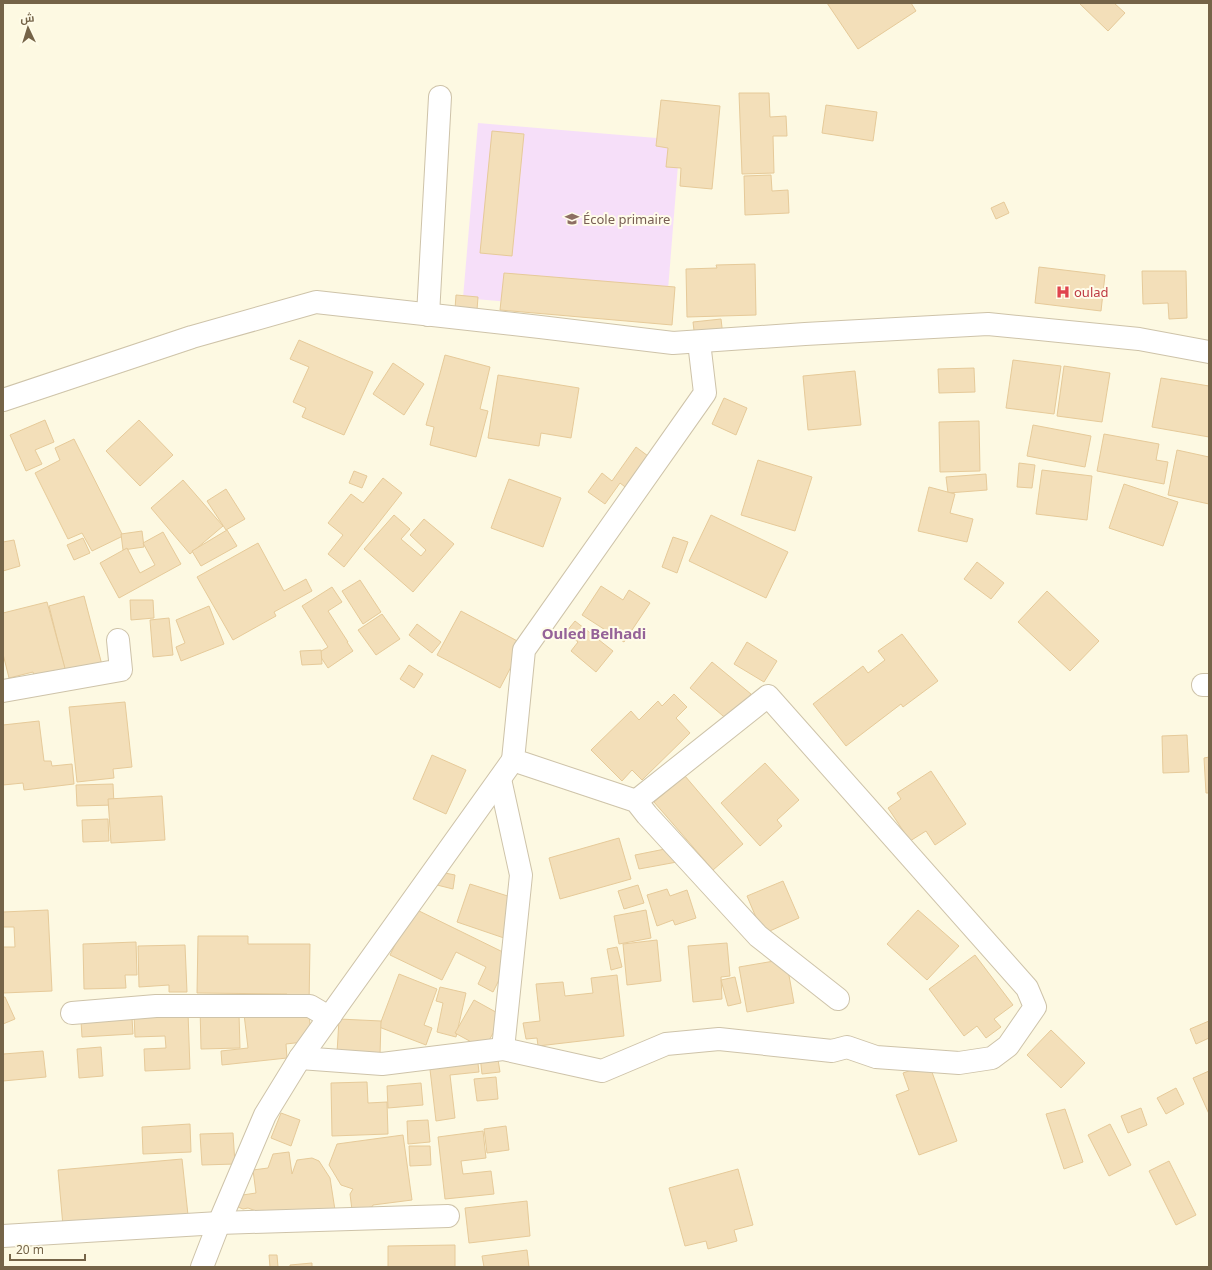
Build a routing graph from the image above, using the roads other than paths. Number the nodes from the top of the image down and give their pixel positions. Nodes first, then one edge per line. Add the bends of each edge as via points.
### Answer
1 (440, 97) dead end
2 (428, 315) junction
3 (699, 342) junction
4 (1209, 352) edge
5 (3, 400) edge
6 (118, 640) dead end
7 (3, 691) edge
8 (513, 760) junction
9 (500, 779) junction
10 (636, 801) junction
11 (838, 999) dead end
12 (72, 1014) dead end
13 (331, 1015) junction
14 (503, 1049) junction
15 (300, 1058) junction
16 (448, 1216) dead end
17 (219, 1223) junction
18 (3, 1236) edge
19 (202, 1267) edge

1 - 2 street
2 - 3 street via 673,343
2 - 5 street via 316,302 192,337
3 - 4 street via 988,324 1139,340
3 - 8 street via 705,393 524,650
6 - 7 street via 121,670
8 - 9 street
8 - 10 street
9 - 13 street
9 - 14 street via 521,875
10 - 11 street via 646,816 758,936
10 - 14 street via 768,696 1027,988 1035,1007 1008,1046 992,1058 959,1063 876,1057 847,1047 832,1051 720,1039 666,1044 602,1071
12 - 13 street via 156,1006 310,1006 328,1016
13 - 15 street
14 - 15 street via 382,1064
15 - 17 street via 265,1115
16 - 17 street
17 - 18 street
17 - 19 street

